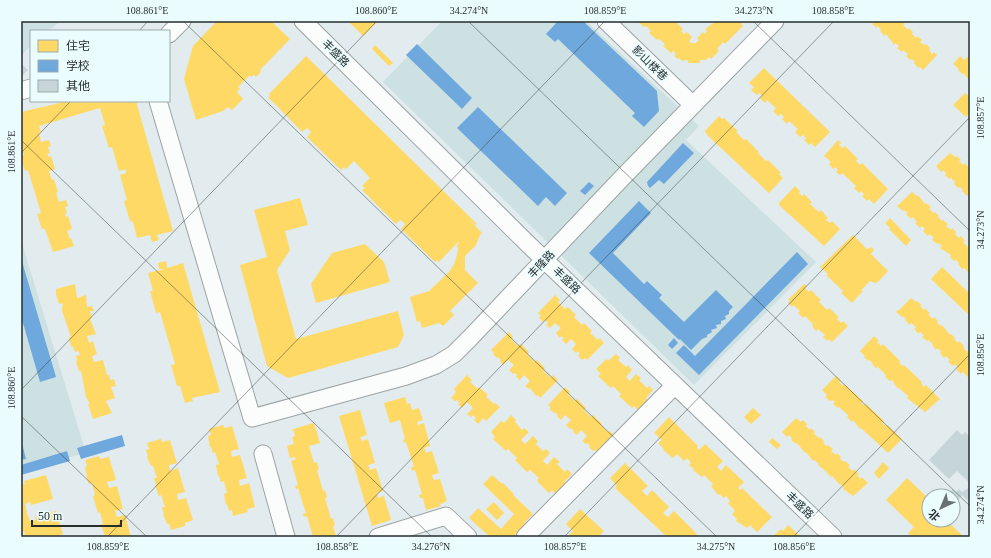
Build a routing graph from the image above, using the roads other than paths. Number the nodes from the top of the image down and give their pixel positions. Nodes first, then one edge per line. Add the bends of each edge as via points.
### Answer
1 (182, 21) edge
2 (303, 21) edge
3 (606, 21) edge
4 (775, 21) edge
5 (170, 33) edge
6 (158, 102) edge
7 (693, 105) junction
8 (545, 259) junction
9 (676, 385) junction
10 (263, 454) dead end
11 (286, 537) edge
12 (378, 537) edge
13 (468, 537) edge
14 (525, 537) edge
15 (833, 537) edge

1 - 5 street
2 - 8 street, 丰盛路
3 - 7 street, 影山楼巷
4 - 7 street, 丰隆路
6 - 8 street, 丰隆路 via 252,418 436,366 472,337
7 - 8 street, 丰隆路
8 - 9 street, 丰盛路
9 - 14 street
9 - 15 street, 丰盛路
10 - 11 street
12 - 13 street via 446,516

